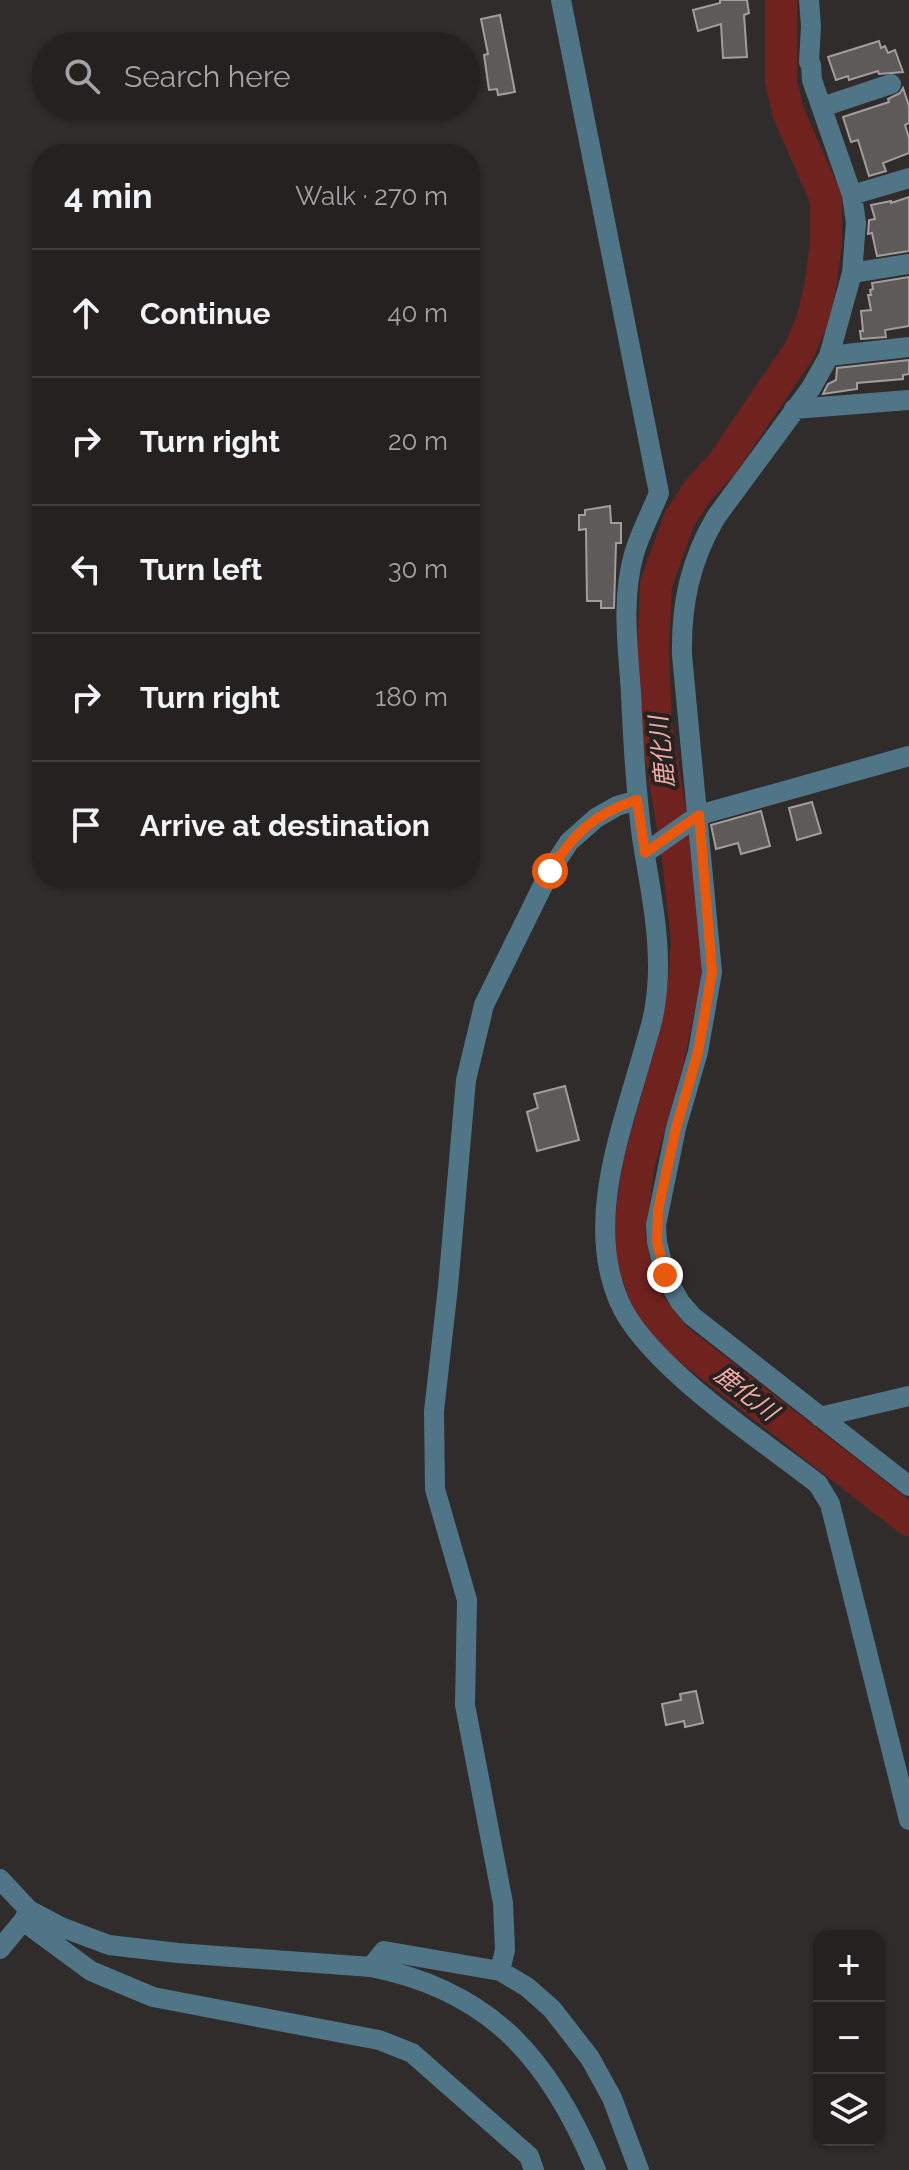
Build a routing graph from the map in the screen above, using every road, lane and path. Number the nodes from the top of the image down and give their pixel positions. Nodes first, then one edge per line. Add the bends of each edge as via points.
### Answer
1 (561, 0) edge
2 (809, 0) edge
3 (891, 84) dead end
4 (822, 107) junction
5 (909, 178) edge
6 (852, 195) junction
7 (909, 264) edge
8 (852, 273) junction
9 (909, 347) edge
10 (829, 356) junction
11 (909, 400) edge
12 (794, 409) junction
13 (909, 756) edge
14 (637, 800) junction
15 (699, 815) junction
16 (648, 850) junction
17 (909, 1396) edge
18 (820, 1417) junction
19 (909, 1486) edge
20 (909, 1820) edge
21 (0, 1879) edge
22 (26, 1915) junction
23 (0, 1949) edge
24 (371, 1967) junction
25 (500, 1971) junction
26 (534, 2170) edge
27 (596, 2170) edge
28 (639, 2170) edge

1 - 14 street via 659,493 634,555 627,590
2 - 4 street via 809,62
3 - 4 street
4 - 6 street
5 - 6 street
6 - 8 street
7 - 8 street
8 - 10 street
9 - 10 street
10 - 12 street
11 - 12 street
12 - 15 street via 703,538 687,583 682,655
13 - 15 street
14 - 16 street
14 - 25 street via 596,818 569,842 550,871 484,1005 466,1080 434,1411 435,1489 467,1600 465,1705 503,1903 505,1950
15 - 16 street
15 - 18 street via 712,972 698,1052 658,1210 659,1251 670,1286 692,1316
16 - 20 street via 658,939 655,1008 618,1141 604,1216 606,1259 619,1302 641,1337 707,1399 825,1493
17 - 18 street
18 - 19 street
21 - 22 street
22 - 23 street
22 - 24 street via 109,1945
22 - 26 street via 91,1971 153,1997 379,2040 412,2053 529,2156
24 - 25 street via 384,1951
24 - 27 street via 439,1989 486,2014 511,2035 532,2055 565,2103
25 - 28 street via 552,2009 590,2058 612,2098

